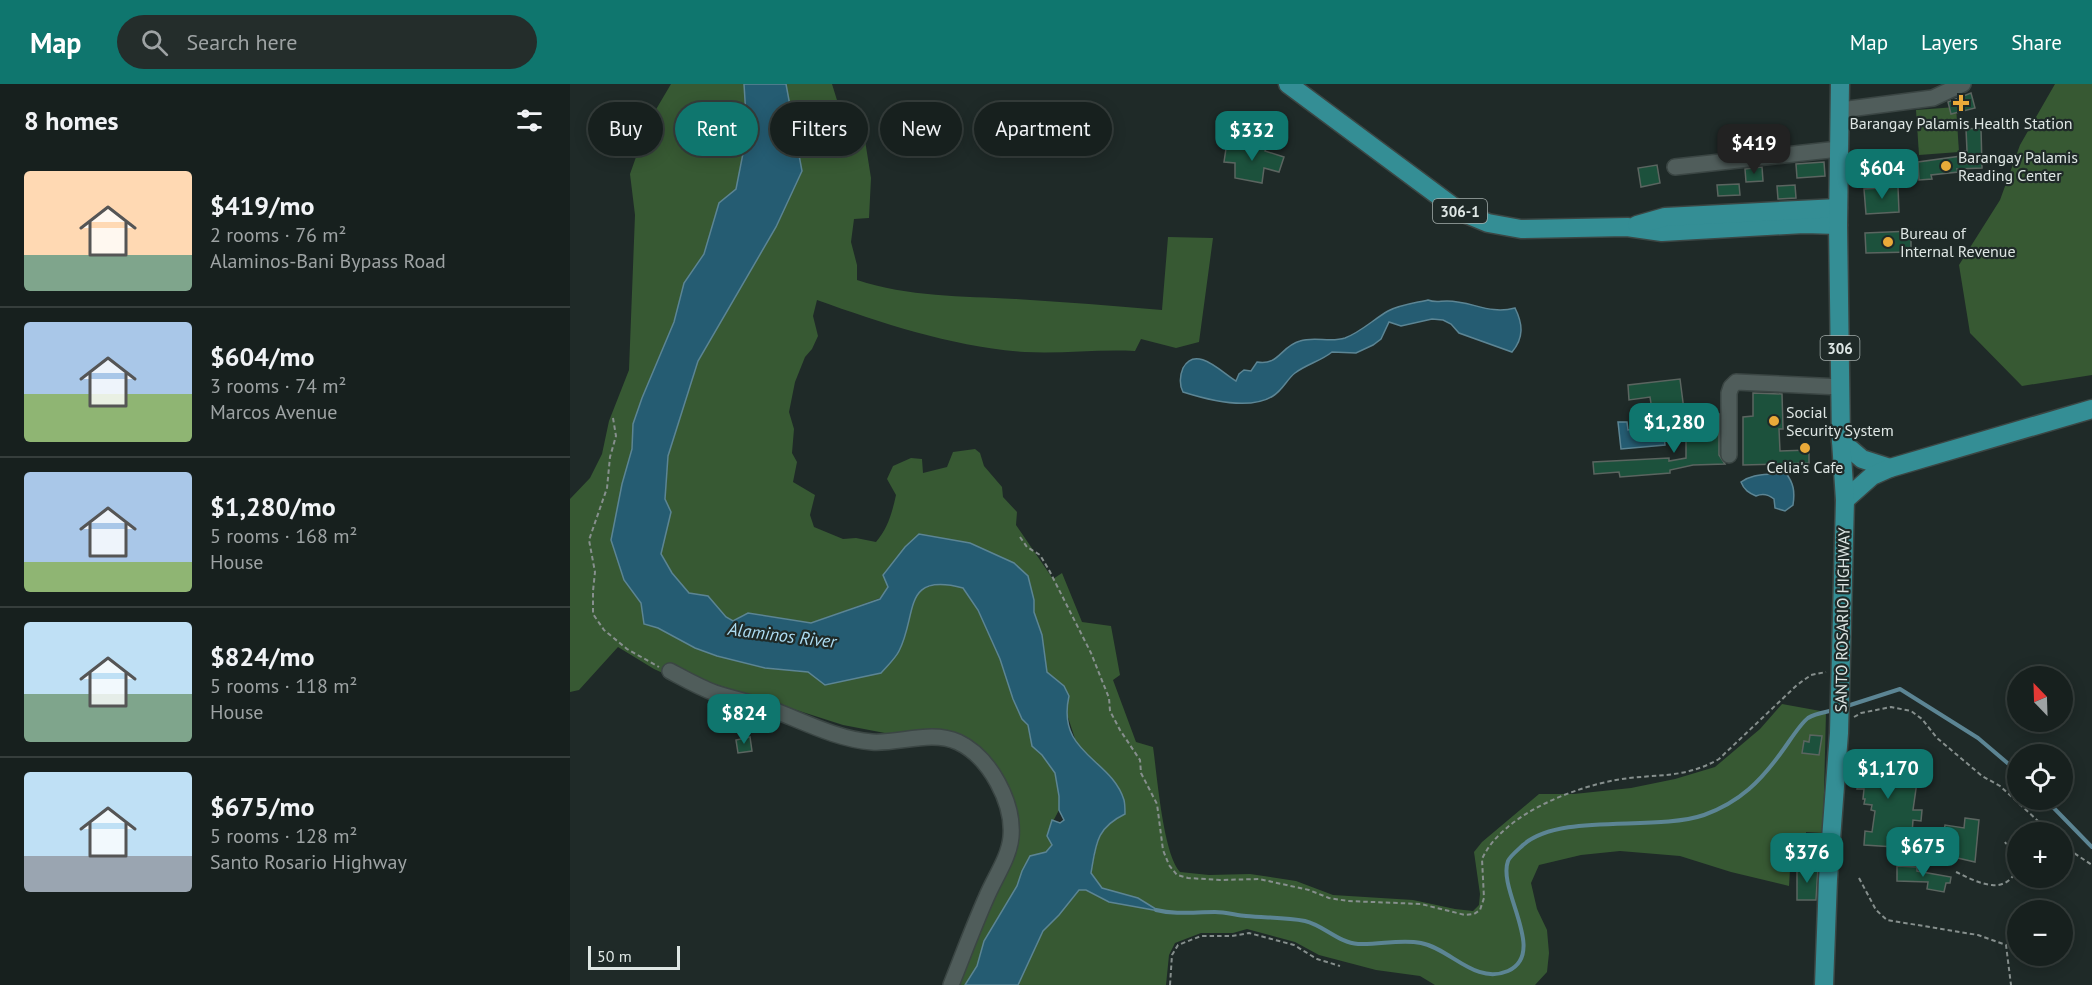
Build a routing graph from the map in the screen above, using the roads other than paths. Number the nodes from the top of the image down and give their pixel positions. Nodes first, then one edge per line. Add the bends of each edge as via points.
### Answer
1 (1288, 84) edge
2 (1840, 84) edge
3 (1963, 84) edge
4 (1841, 110) junction
5 (1839, 149) junction
6 (1675, 167) dead end
7 (1838, 217) junction
8 (1840, 387) junction
9 (2092, 409) edge
10 (1841, 441) junction
11 (1729, 455) dead end
12 (1890, 468) junction
13 (1843, 471) junction
14 (1872, 477) junction
15 (1845, 500) junction
16 (670, 671) road end
17 (951, 985) edge
18 (1824, 985) edge

1 - 7 main road, 306-1 via 1459,211 1488,223 1521,229 1627,227 1665,217
2 - 4 main road, 306
3 - 4 street via 1932,98
4 - 5 main road, 306
5 - 6 street
5 - 7 main road, 306
7 - 8 main road, 306
8 - 10 main road, 306
8 - 11 street via 1736,382 1729,393
9 - 12 main road
10 - 12 main road via 1862,459
10 - 13 main road, 306
12 - 13 main road
12 - 14 main road
13 - 14 main road
13 - 15 main road, SANTO ROSARIO HIGHWAY / 306
14 - 15 main road
15 - 18 main road, SANTO ROSARIO HIGHWAY / 306 via 1841,677 1844,727 1828,879
16 - 17 street via 716,693 835,734 872,742 935,738 957,742 988,769 1000,784 1011,837

